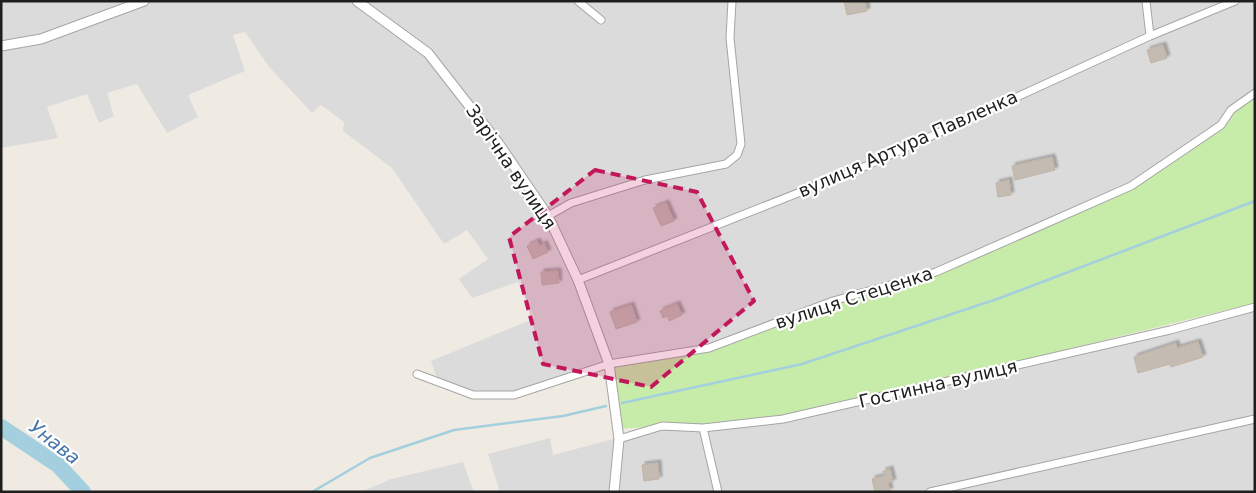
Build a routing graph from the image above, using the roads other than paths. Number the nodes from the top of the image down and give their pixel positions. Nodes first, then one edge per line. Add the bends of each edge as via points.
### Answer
1 (144, 1) edge
2 (357, 1) edge
3 (578, 1) edge
4 (732, 1) edge
5 (1146, 1) edge
6 (1235, 1) edge
7 (601, 20) dead end
8 (1150, 36) junction
9 (1, 46) edge
10 (1255, 93) edge
11 (548, 216) junction
12 (578, 280) junction
13 (1255, 307) edge
14 (609, 364) junction
15 (417, 374) dead end
16 (1255, 419) edge
17 (702, 428) junction
18 (619, 439) junction
19 (614, 492) edge
20 (718, 492) edge
21 (930, 492) edge

1 - 9 street via 41,39
2 - 11 street, Зарічна вулиця via 428,53 499,144
3 - 7 street
4 - 11 street via 730,38 741,144 737,155 726,164 645,180 571,203
5 - 8 street
6 - 8 street, вулиця Артура Павленка
8 - 12 street, вулиця Артура Павленка via 866,166
10 - 14 street, вулиця Стеценка via 1232,110 1221,125 1131,186 936,272 833,301 708,348
11 - 12 street, Зарічна вулиця
12 - 14 street, Зарічна вулиця
13 - 17 street, Гостинна вулиця via 1170,330 783,419
14 - 15 street, вулиця Стеценка via 514,395 473,396
14 - 18 street, Зарічна вулиця
16 - 21 street
17 - 18 street, Гостинна вулиця via 662,426
17 - 20 street
18 - 19 street, Зарічна вулиця

